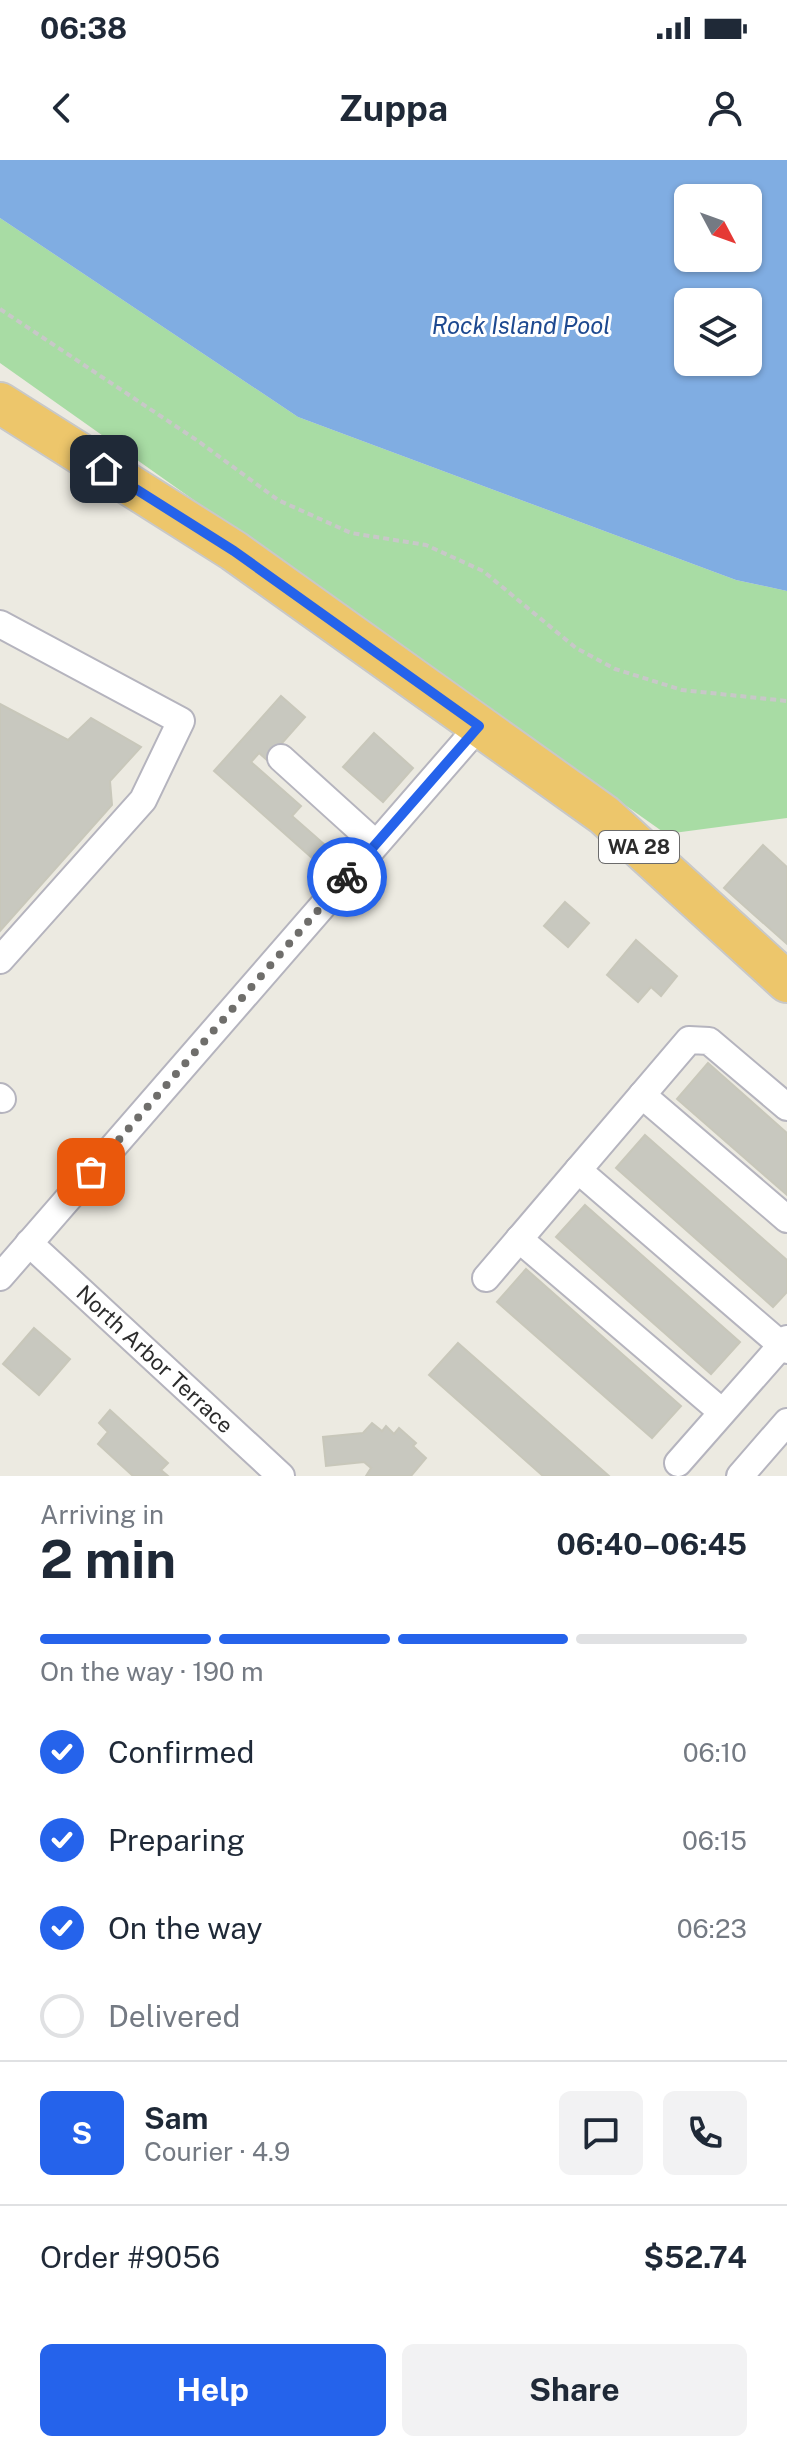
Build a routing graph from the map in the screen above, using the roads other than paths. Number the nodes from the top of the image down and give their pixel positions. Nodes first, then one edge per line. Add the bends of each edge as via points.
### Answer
1 (0, 403) edge
2 (0, 624) edge
3 (479, 726) junction
4 (281, 758) dead end
5 (376, 844) junction
6 (0, 960) edge
7 (787, 982) edge
8 (642, 1095) junction
9 (787, 1107) edge
10 (578, 1170) junction
11 (787, 1219) edge
12 (519, 1239) junction
13 (29, 1243) junction
14 (0, 1277) edge
15 (486, 1278) dead end
16 (785, 1345) edge
17 (722, 1412) junction
18 (787, 1422) edge
19 (678, 1463) dead end
20 (281, 1476) edge
21 (740, 1476) edge

1 - 3 highway, WA 28 via 234,551
2 - 6 street via 181,721 143,800
3 - 5 street
3 - 7 highway, WA 28 via 604,815
4 - 5 street
5 - 13 street
8 - 9 street via 689,1040 709,1041
8 - 10 street
8 - 11 street
10 - 12 street
10 - 16 street
12 - 15 street
12 - 17 street
13 - 14 street
13 - 20 street, North Arbor Terrace
16 - 17 street
17 - 19 street
18 - 21 street

